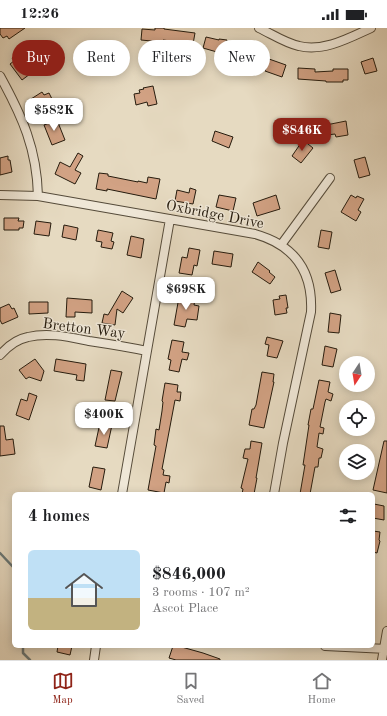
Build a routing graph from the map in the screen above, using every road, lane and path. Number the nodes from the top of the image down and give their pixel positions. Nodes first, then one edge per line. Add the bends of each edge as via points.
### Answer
1 (259, 28) edge
2 (371, 28) edge
3 (0, 76) edge
4 (330, 178) dead end
5 (0, 195) edge
6 (38, 196) junction
7 (170, 219) junction
8 (282, 245) junction
9 (147, 350) junction
10 (0, 355) edge
11 (122, 492) edge
12 (274, 492) edge
13 (387, 631) edge
14 (96, 648) edge
15 (366, 648) edge
16 (386, 649) edge
17 (94, 660) edge
18 (382, 660) edge

1 - 2 street via 290,43 308,48 337,43
3 - 6 street via 28,135 35,164
4 - 8 street
5 - 6 street, Oxbridge Drive
6 - 7 street, Oxbridge Drive
7 - 8 street, Oxbridge Drive via 255,234
7 - 9 street
8 - 12 street, Oxbridge Drive via 296,258 305,273 310,288 311,305
9 - 10 street, Bretton Way via 42,335 19,340
9 - 11 street
13 - 16 street
14 - 17 street
15 - 16 street
16 - 18 street

